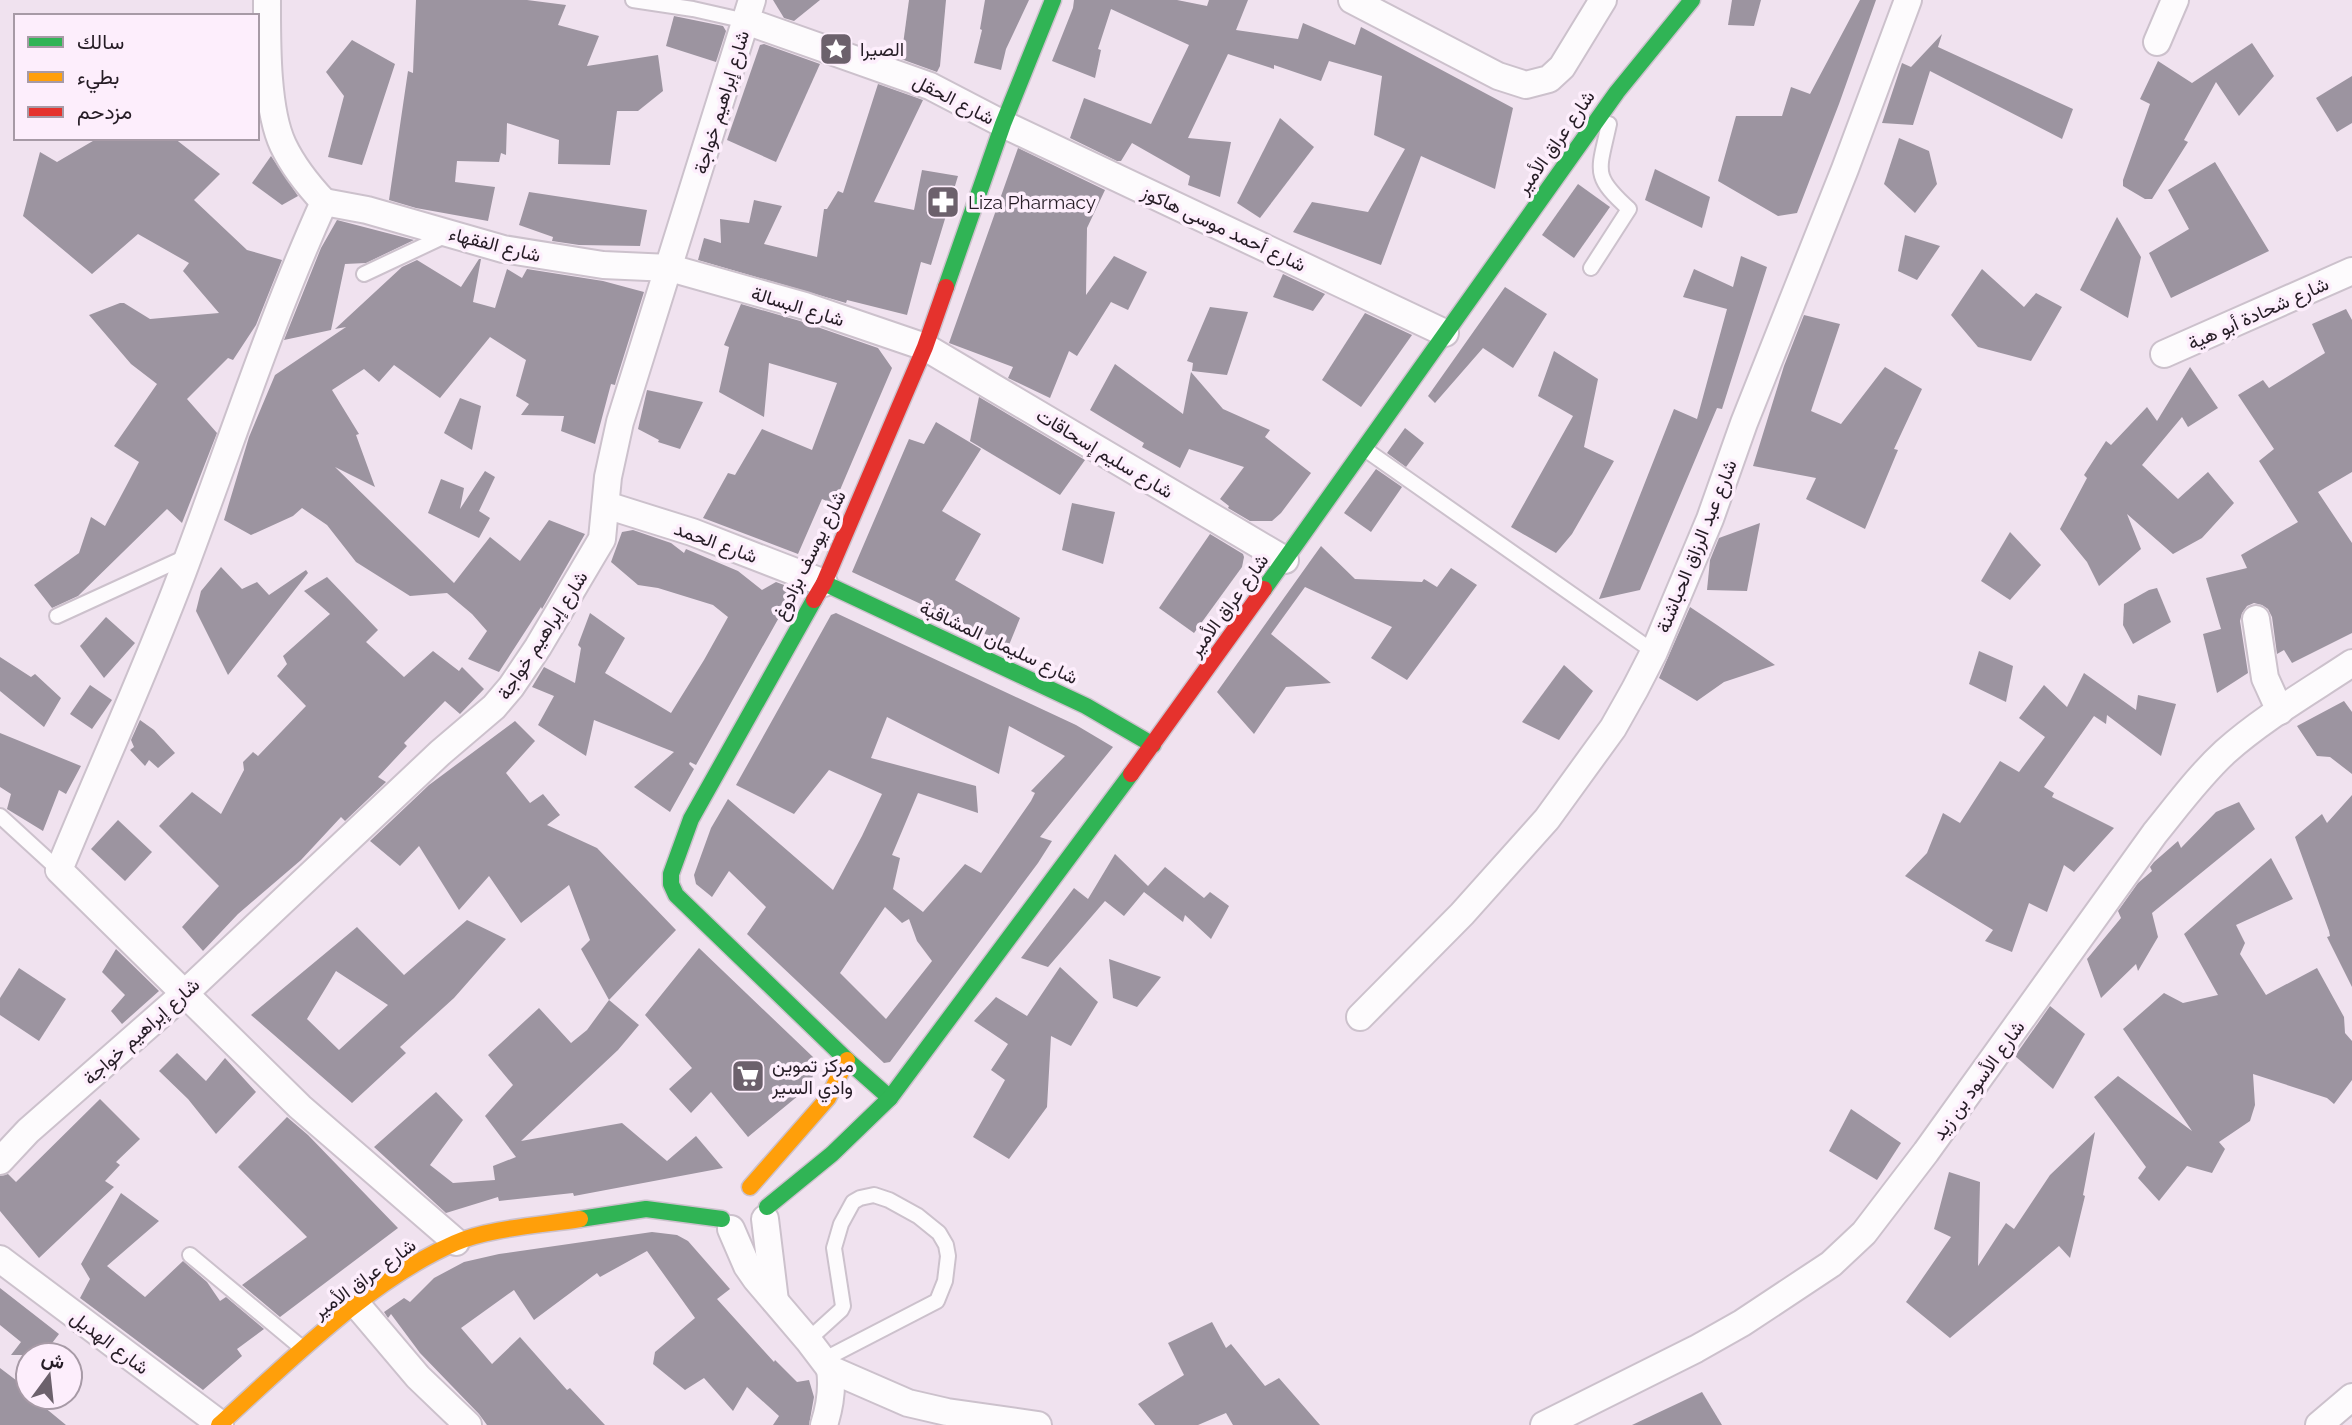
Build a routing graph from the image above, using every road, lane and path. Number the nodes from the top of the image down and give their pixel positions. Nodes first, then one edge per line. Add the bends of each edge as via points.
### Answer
1 (267, 0) edge
2 (633, 0) edge
3 (1053, 0) edge
4 (1353, 0) edge
5 (1603, 0) edge
6 (1692, 0) edge
7 (1909, 0) edge
8 (2175, 0) edge
9 (749, 10) edge
10 (262, 35) edge
11 (2157, 42) dead end
12 (1616, 92) junction
13 (1003, 124) junction
14 (324, 202) junction
15 (450, 234) junction
16 (670, 268) junction
17 (1591, 268) dead end
18 (2352, 271) edge
19 (364, 274) dead end
20 (1445, 333) junction
21 (925, 347) junction
22 (2164, 354) dead end
23 (1365, 449) junction
24 (606, 505) junction
25 (189, 556) junction
26 (1285, 560) junction
27 (824, 583) junction
28 (57, 616) dead end
29 (2256, 619) dead end
30 (1654, 652) junction
31 (2352, 663) edge
32 (2280, 711) junction
33 (1153, 745) junction
34 (0, 816) edge
35 (59, 870) junction
36 (184, 994) junction
37 (1360, 1017) dead end
38 (847, 1060) junction
39 (890, 1098) junction
40 (0, 1161) edge
41 (689, 1199) dead end
42 (646, 1209) junction
43 (766, 1213) junction
44 (724, 1217) junction
45 (456, 1242) junction
46 (190, 1255) dead end
47 (0, 1259) edge
48 (775, 1301) junction
49 (357, 1305) junction
50 (303, 1349) junction
51 (820, 1356) junction
52 (2352, 1398) edge
53 (219, 1425) edge
54 (468, 1425) edge
55 (824, 1425) edge
56 (1038, 1425) edge
57 (1544, 1425) edge
58 (2319, 1425) edge

1 - 10 street
2 - 9 lane via 693,9
3 - 13 main road, شارع يوسف بزادوغ
4 - 5 street via 1487,70 1526,85 1549,79 1562,66
6 - 12 main road, شارع عراق الأمير
7 - 30 street, شارع عبد الرزاق الحباشنة via 1710,519
8 - 11 street
9 - 13 street, شارع الحقل via 904,75
9 - 16 street, شارع إبراهيم خواجة
10 - 14 street via 282,144
12 - 17 lane via 1600,165 1602,183 1629,209
12 - 20 main road, شارع عراق الأمير
13 - 20 street, شارع أحمد موسى هاكوز
13 - 21 main road, شارع يوسف بزادوغ
14 - 15 street, شارع الفقهاء
14 - 25 street via 244,401
15 - 16 street, شارع الفقهاء via 552,258
15 - 19 lane
16 - 21 street, شارع البسالة via 805,306
16 - 24 street, شارع إبراهيم خواجة via 620,422
18 - 22 street, شارع شحادة أبو هية
20 - 23 main road, شارع عراق الأمير
21 - 26 street, شارع سليم إسحاقات
21 - 27 main road, شارع يوسف بزادوغ
23 - 26 main road, شارع عراق الأمير
23 - 30 lane
24 - 27 street, شارع الحمد via 692,532
24 - 36 street, شارع إبراهيم خواجة via 602,539 593,557 526,667 494,707
25 - 28 lane
25 - 35 street
26 - 33 main road, شارع عراق الأمير
27 - 33 main road, شارع سليمان المشاقبة via 1086,706
27 - 38 main road, شارع يوسف بزادوغ via 691,819 671,884 676,895
29 - 32 street via 2265,678
30 - 37 street, شارع عبد الرزاق الحباشنة via 1613,728 1547,819
31 - 32 street, شارع الأسود بن زيد
32 - 57 street, شارع الأسود بن زيد via 2225,752 2155,834 1864,1233 1831,1264 1742,1323
33 - 39 main road, شارع عراق الأمير
34 - 35 lane
35 - 36 street
36 - 40 street, شارع إبراهيم خواجة
36 - 45 street via 300,1107
38 - 39 main road
38 - 43 main road via 828,1098 743,1187 762,1194
39 - 43 main road, شارع عراق الأمير
41 - 42 main road, شارع عراق الأمير via 653,1202
42 - 44 main road, شارع عراق الأمير
42 - 45 main road, شارع عراق الأمير
43 - 44 main road, شارع عراق الأمير via 759,1227 740,1232
43 - 48 street
44 - 48 street via 747,1266
45 - 49 main road, شارع عراق الأمير via 406,1269
46 - 50 lane
47 - 53 street, شارع الهديل
48 - 51 street
49 - 50 main road, شارع عراق الأمير
49 - 54 street via 418,1377
50 - 53 main road, شارع عراق الأمير
51 - 51 lane via 937,1301 946,1281 948,1256 939,1233 889,1200 874,1195 853,1202 834,1248 843,1306
51 - 55 street via 831,1403
51 - 56 street via 908,1403
52 - 58 street

